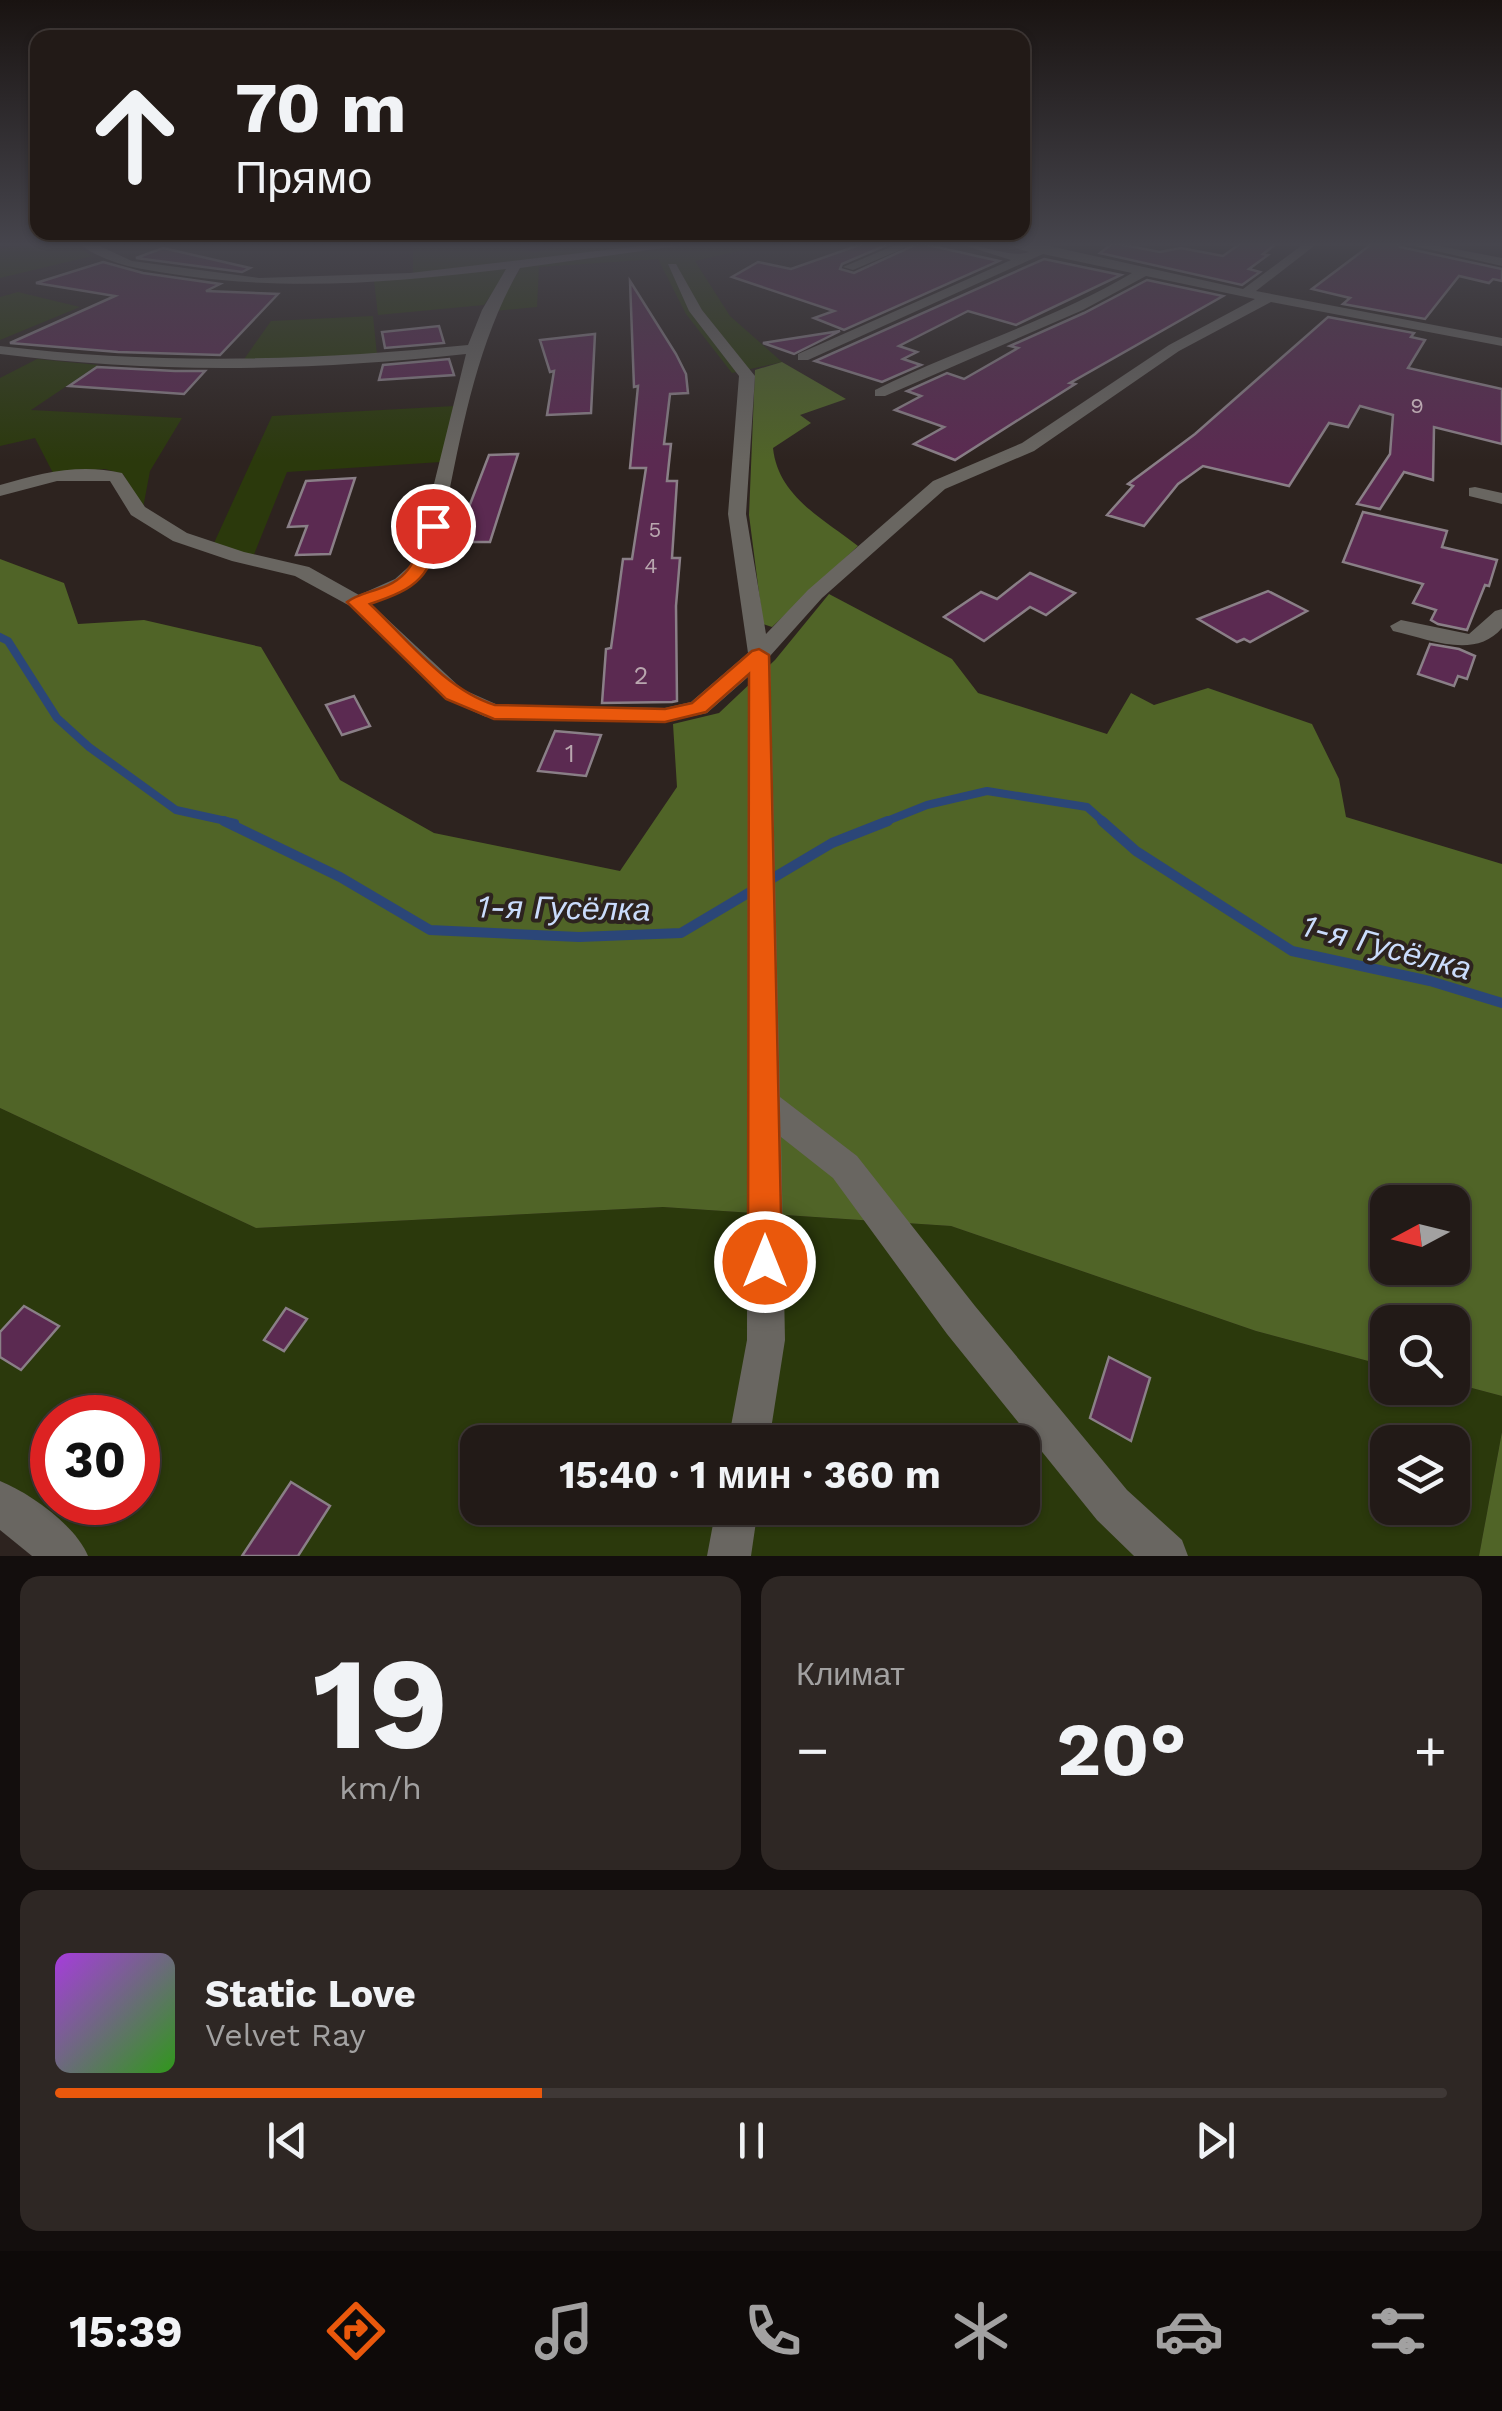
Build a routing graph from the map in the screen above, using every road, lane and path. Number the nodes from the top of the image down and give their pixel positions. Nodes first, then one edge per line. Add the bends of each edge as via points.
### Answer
1 (487, 316) edge
2 (700, 316) edge
3 (898, 316) edge
4 (1061, 316) edge
5 (1231, 316) edge
6 (1363, 316) edge
7 (1502, 342) edge
8 (474, 349) junction
9 (0, 350) edge
10 (803, 356) dead end
11 (880, 393) dead end
12 (0, 491) edge
13 (1475, 492) dead end
14 (1502, 499) edge
15 (356, 602) junction
16 (1502, 615) edge
17 (1400, 626) dead end
18 (759, 655) junction
19 (764, 1104) junction
20 (751, 1425) edge
21 (0, 1502) edge
22 (734, 1525) edge
23 (66, 1556) edge
24 (729, 1556) edge
25 (1166, 1556) edge

1 - 8 street
2 - 18 street via 747,376 738,514
3 - 10 street
4 - 11 street via 928,367
5 - 18 street via 1028,447 940,486 815,594
6 - 7 street
8 - 9 street via 243,365 61,360
8 - 15 street via 425,562 394,590
12 - 15 street via 62,473 98,472 116,478 138,511 180,537 302,571
13 - 14 street
15 - 18 street via 454,694 494,712 665,715 699,708
16 - 17 street via 1470,642
18 - 19 street
19 - 20 street via 766,1340
19 - 25 street via 846,1166 1112,1505
21 - 23 street
22 - 24 street

